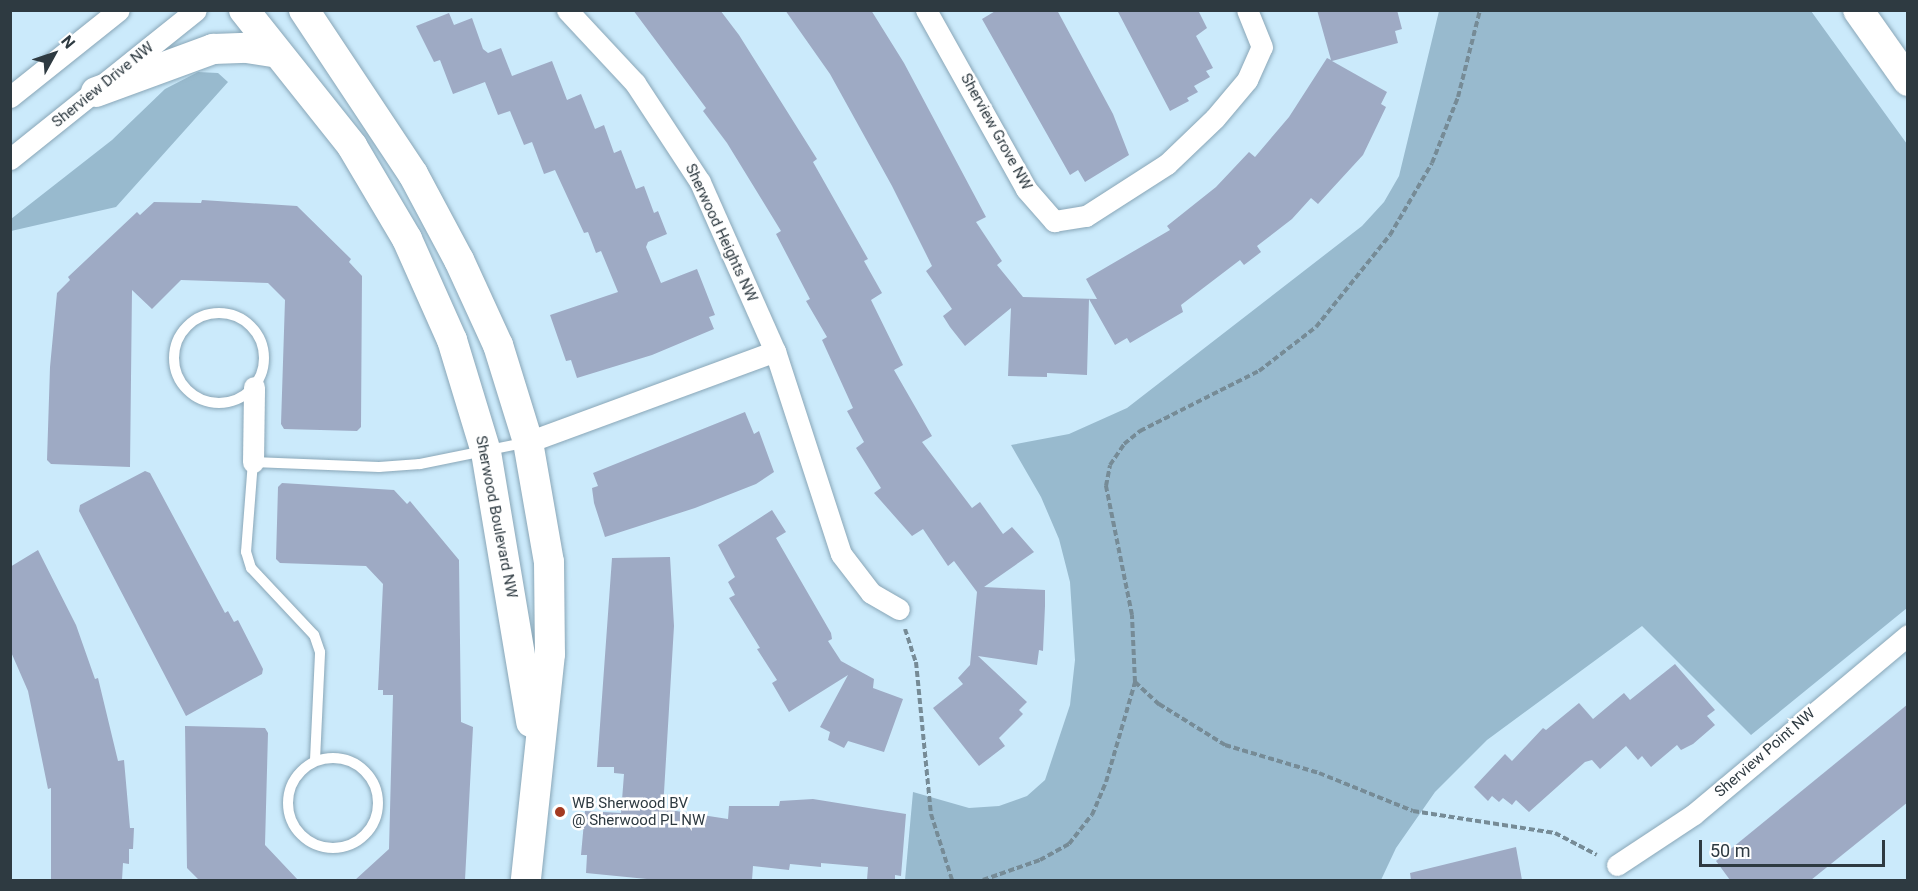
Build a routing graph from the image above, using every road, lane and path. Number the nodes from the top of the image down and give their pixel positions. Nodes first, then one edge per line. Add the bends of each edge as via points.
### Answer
1 (119, 10) edge
2 (196, 10) edge
3 (244, 10) edge
4 (304, 10) edge
5 (327, 10) edge
6 (567, 10) edge
7 (926, 10) edge
8 (1247, 10) edge
9 (1480, 10) edge
10 (1858, 10) edge
11 (277, 53) junction
12 (338, 57) junction
13 (1908, 81) edge
14 (96, 92) junction
15 (10, 97) edge
16 (10, 159) edge
17 (776, 351) junction
18 (254, 387) junction
19 (528, 442) junction
20 (486, 452) junction
21 (253, 462) junction
22 (899, 609) joint
23 (1908, 635) edge
24 (1135, 682) junction
25 (315, 760) junction
26 (537, 764) junction
27 (1617, 865) joint
28 (526, 880) edge
29 (952, 880) edge
30 (983, 880) edge

1 - 15 street
2 - 14 street, Sherview Drive NW
3 - 11 street, Sherwood Boulevard NW
4 - 12 street, Sherwood Boulevard NW
5 - 12 street
6 - 17 street, Sherwood Heights NW via 636,83 681,148 717,217
7 - 8 street, Sherview Grove NW via 1026,189 1054,222 1086,216 1167,164 1215,118 1247,80 1262,47
9 - 24 path via 1458,97 1432,163 1390,235 1316,327 1285,355 1259,371 1140,431 1124,444 1110,465 1106,486 1132,615
10 - 13 street
11 - 14 street via 247,48 213,50
11 - 20 street, Sherwood Boulevard NW via 352,146 407,239 452,340
12 - 19 street, Sherwood Boulevard NW via 413,174 459,260 498,345
14 - 16 street, Sherview Drive NW
17 - 19 street
17 - 22 street, Sherwood Heights NW via 841,554 871,593
18 - 18 lane via 262,372 264,354 259,337 248,323 233,315 215,313 198,318 184,329 176,345 174,362 179,379 190,393 206,401 223,403 240,398
18 - 21 street
19 - 20 lane
19 - 26 street, Sherwood Boulevard NW via 549,562 550,654
20 - 21 lane via 379,467
20 - 26 street, Sherwood Boulevard NW via 510,579
21 - 25 lane via 246,552 251,568 314,635 320,652
22 - 29 path via 916,662 931,814
23 - 27 street, Sherview Point NW via 1694,814
24 - 27 path via 1159,704 1225,745 1319,773 1413,811 1555,832
24 - 30 path via 1092,815 1069,844 1040,860
25 - 25 lane via 298,772 294,781 288,811 296,830 311,843 331,849 351,845 372,824 379,795 370,776 355,762 335,757
26 - 28 street, Sherwood Boulevard NW

